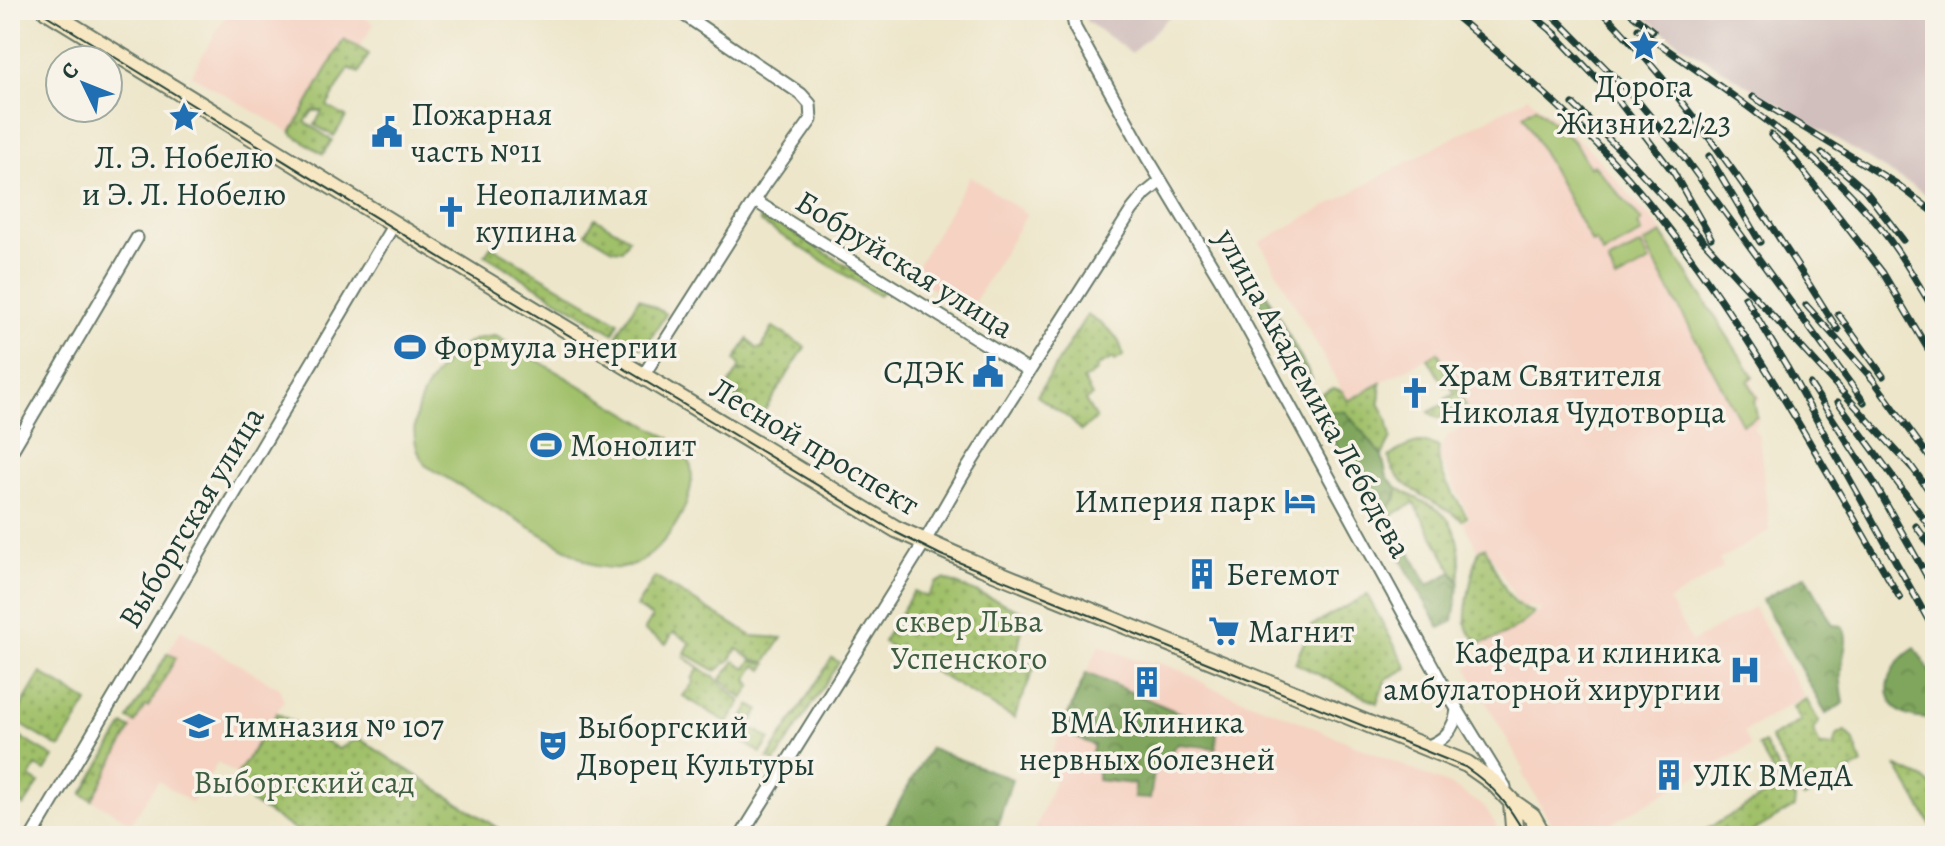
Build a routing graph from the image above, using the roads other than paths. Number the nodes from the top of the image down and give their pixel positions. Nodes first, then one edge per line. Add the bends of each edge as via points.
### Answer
1 (46, 10) edge
2 (677, 10) edge
3 (1075, 10) edge
4 (1161, 181) junction
5 (755, 201) junction
6 (394, 224) junction
7 (137, 238) dead end
8 (1029, 371) junction
9 (643, 376) junction
10 (10, 454) edge
11 (924, 543) junction
12 (1457, 710) junction
13 (1425, 747) junction
14 (1512, 802) junction
15 (32, 836) edge
16 (741, 836) edge
17 (1519, 836) edge
18 (1543, 836) edge

1 - 6 main road, Лесной проспект
2 - 5 street, Бобруйская улица via 769,70 810,104 811,120
3 - 4 street, улица Академика Лебедева via 1075,28
4 - 8 street via 1132,210
4 - 12 street, улица Академика Лебедева
5 - 8 street, Бобруйская улица
5 - 9 street, Бобруйская улица
6 - 9 main road, Лесной проспект
6 - 15 street, Выборгская улица
7 - 10 street
8 - 11 street
9 - 11 main road, Лесной проспект
11 - 13 main road, Лесной проспект
11 - 16 street
12 - 13 street via 1448,734
12 - 14 street, улица Академика Лебедева
13 - 14 main road, Лесной проспект via 1467,764
14 - 17 main road, улица Академика Лебедева
14 - 18 main road, улица Академика Лебедева via 1532,816

